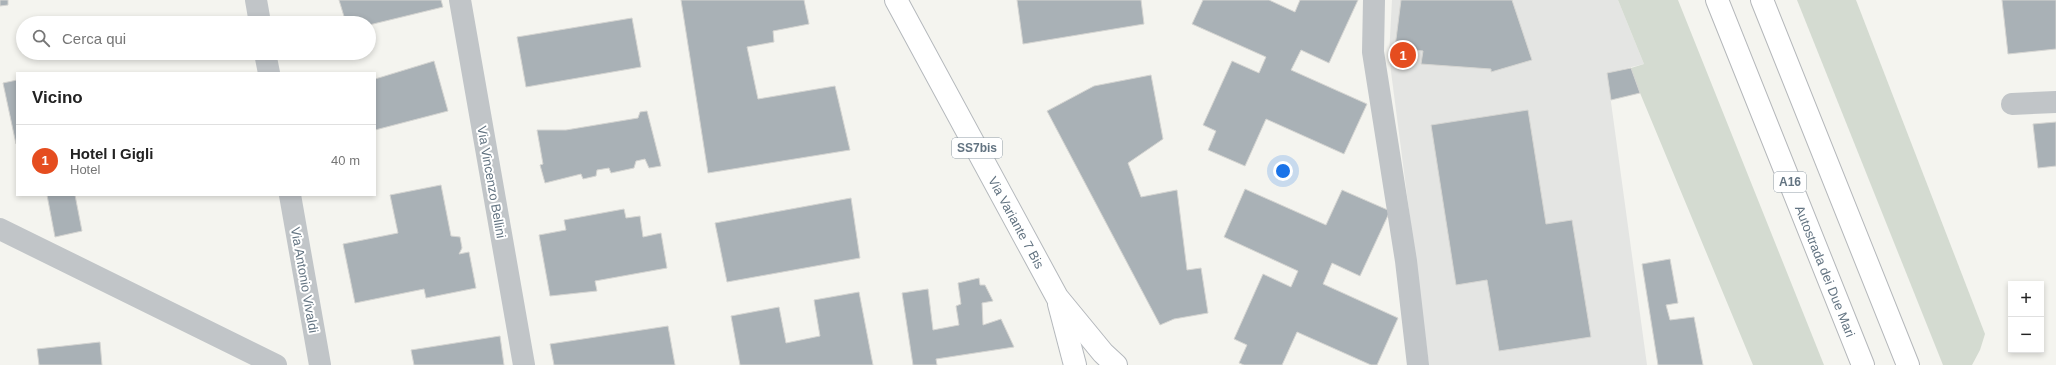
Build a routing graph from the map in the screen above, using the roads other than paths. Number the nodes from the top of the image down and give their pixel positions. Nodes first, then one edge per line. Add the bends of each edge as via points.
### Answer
1 (256, 0) edge
2 (460, 0) edge
3 (896, 0) edge
4 (1374, 0) edge
5 (1717, 0) edge
6 (1762, 0) edge
7 (259, 16) edge
8 (267, 60) edge
9 (269, 72) edge
10 (2056, 102) edge
11 (2012, 104) dead end
12 (290, 196) edge
13 (0, 230) edge
14 (1057, 297) junction
15 (276, 365) edge
16 (320, 365) edge
17 (524, 365) edge
18 (1075, 365) edge
19 (1116, 365) edge
20 (1418, 365) edge
21 (1863, 365) edge
22 (1908, 365) edge

1 - 7 street
2 - 17 street, Via Vincenzo Bellini
3 - 14 main road, Via Variante 7 Bis / SS7bis
4 - 20 street via 1374,52 1406,261
5 - 21 main road, Autostrada dei Due Mari / A16
6 - 22 main road
8 - 9 street
10 - 11 street
12 - 16 street, Via Antonio Vivaldi
13 - 15 street
14 - 18 main road, Via Variante 7 Bis / SS7bis
14 - 19 main road, Via Variante 7 Bis / SS7bis

